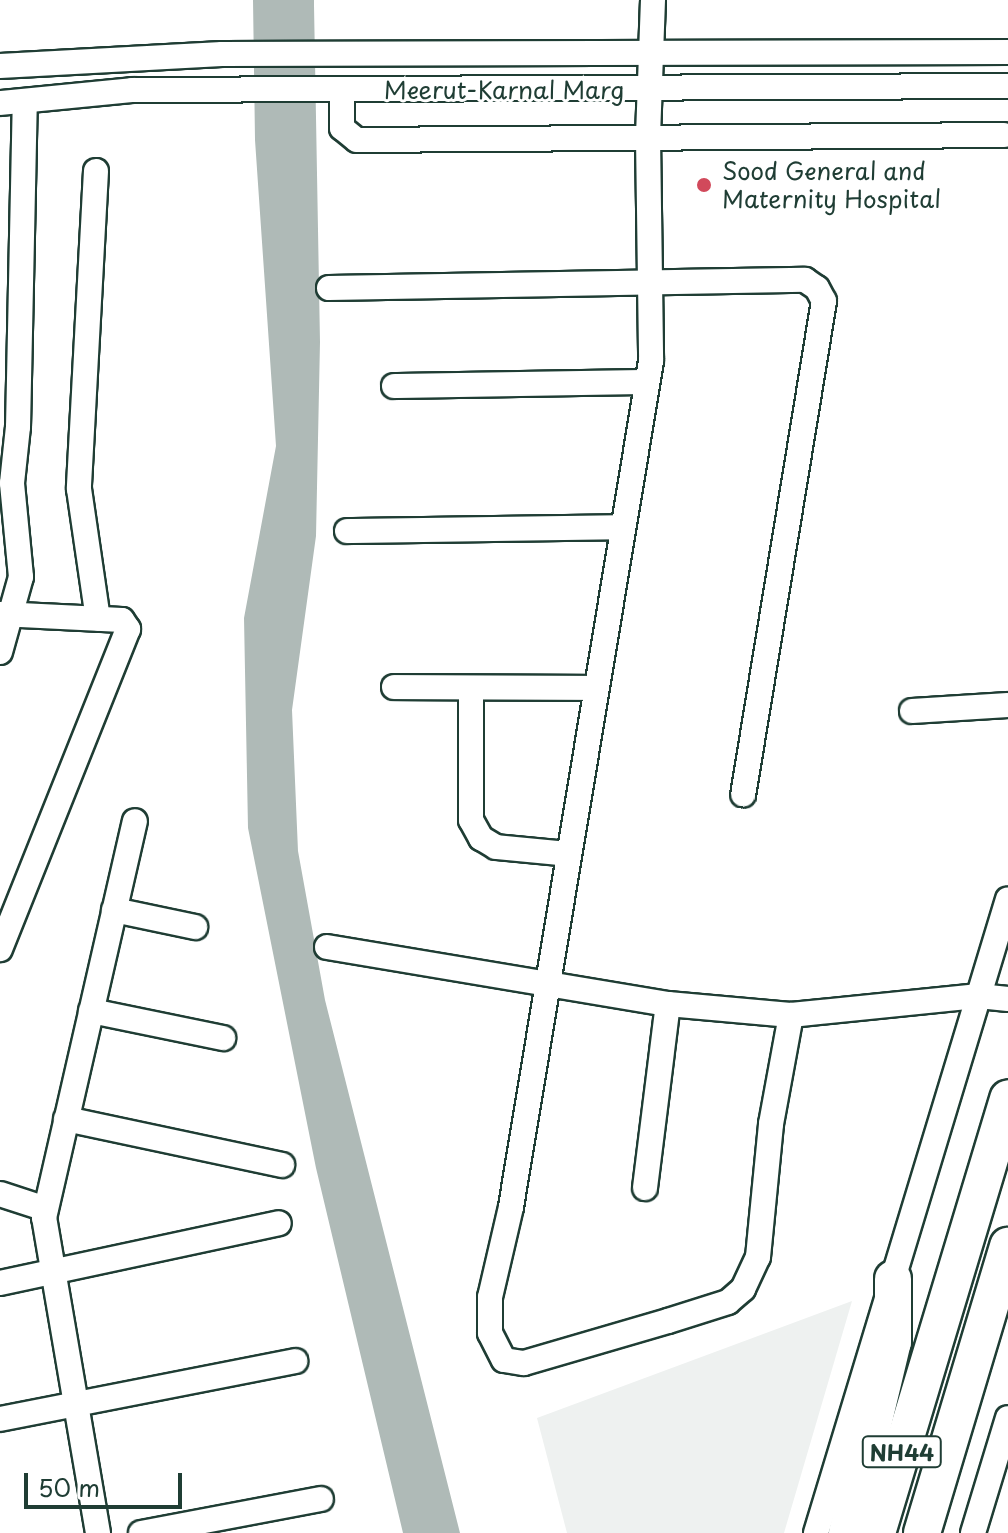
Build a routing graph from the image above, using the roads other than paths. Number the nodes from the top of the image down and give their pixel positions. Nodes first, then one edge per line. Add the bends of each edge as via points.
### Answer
1 (653, 0) edge
2 (1003, 52) edge
3 (652, 54) junction
4 (0, 66) edge
5 (1003, 86) edge
6 (652, 89) junction
7 (337, 90) junction
8 (25, 101) junction
9 (0, 103) edge
10 (1004, 135) dead end
11 (648, 137) junction
12 (96, 171) dead end
13 (653, 283) junction
14 (329, 288) dead end
15 (646, 382) junction
16 (394, 386) dead end
17 (9, 427) edge
18 (6, 505) edge
19 (623, 527) junction
20 (347, 531) dead end
21 (7, 614) edge
22 (98, 619) junction
23 (0, 652) edge
24 (394, 687) dead end
25 (596, 688) junction
26 (471, 691) junction
27 (1008, 705) edge
28 (912, 711) dead end
29 (743, 794) dead end
30 (135, 821) dead end
31 (569, 854) junction
32 (1008, 899) edge
33 (114, 910) junction
34 (195, 927) dead end
35 (327, 947) dead end
36 (0, 949) edge
37 (547, 985) junction
38 (979, 996) junction
39 (1008, 999) edge
40 (668, 1004) junction
41 (91, 1011) junction
42 (791, 1015) junction
43 (223, 1038) dead end
44 (1008, 1098) edge
45 (66, 1119) junction
46 (282, 1165) dead end
47 (645, 1188) dead end
48 (0, 1194) edge
49 (46, 1209) junction
50 (279, 1223) dead end
51 (1008, 1246) edge
52 (53, 1271) junction
53 (893, 1279) junction
54 (0, 1283) edge
55 (295, 1361) dead end
56 (76, 1404) junction
57 (1008, 1418) edge
58 (0, 1419) edge
59 (321, 1499) dead end
60 (98, 1533) edge
61 (141, 1533) edge
62 (816, 1533) edge
63 (847, 1533) edge
64 (877, 1533) edge
65 (922, 1533) edge
66 (973, 1533) edge

1 - 3 street
2 - 3 street, Meerut-Karnal Marg
2 - 5 street
3 - 4 street, Meerut-Karnal Marg via 222,54
3 - 6 street
5 - 6 street, Meerut-Karnal Marg
6 - 7 street, Meerut-Karnal Marg
6 - 11 street
7 - 8 street, Meerut-Karnal Marg via 132,90
7 - 11 street via 342,128 357,140
8 - 9 street, Meerut-Karnal Marg
8 - 17 street
10 - 11 street
11 - 13 street
12 - 22 street via 79,489
13 - 14 street
13 - 15 street
13 - 29 street via 805,280 824,301
15 - 16 street
15 - 19 street
17 - 18 street
18 - 21 street via 22,550
19 - 20 street
19 - 25 street
21 - 22 street
21 - 23 street
22 - 36 street via 122,620 128,629
24 - 26 street
25 - 26 street
25 - 31 street
26 - 31 street via 471,820 481,838 496,847
27 - 28 street
30 - 33 street
31 - 37 street
32 - 38 street
33 - 34 street
33 - 41 street
35 - 37 street
37 - 40 street
37 - 42 street via 490,1297 493,1343 513,1364 728,1302 743,1289 758,1257 771,1124
38 - 39 street
38 - 42 street
38 - 53 street
40 - 42 street
40 - 47 street
41 - 43 street
41 - 45 street
44 - 64 highway, NH44
45 - 46 street
45 - 49 street
48 - 49 street
49 - 52 street
50 - 52 street
51 - 65 highway, NH44
52 - 54 street
52 - 56 street
53 - 62 street
53 - 63 highway via 893,1342
55 - 56 street
56 - 58 street
56 - 60 street
57 - 66 street
59 - 61 street

